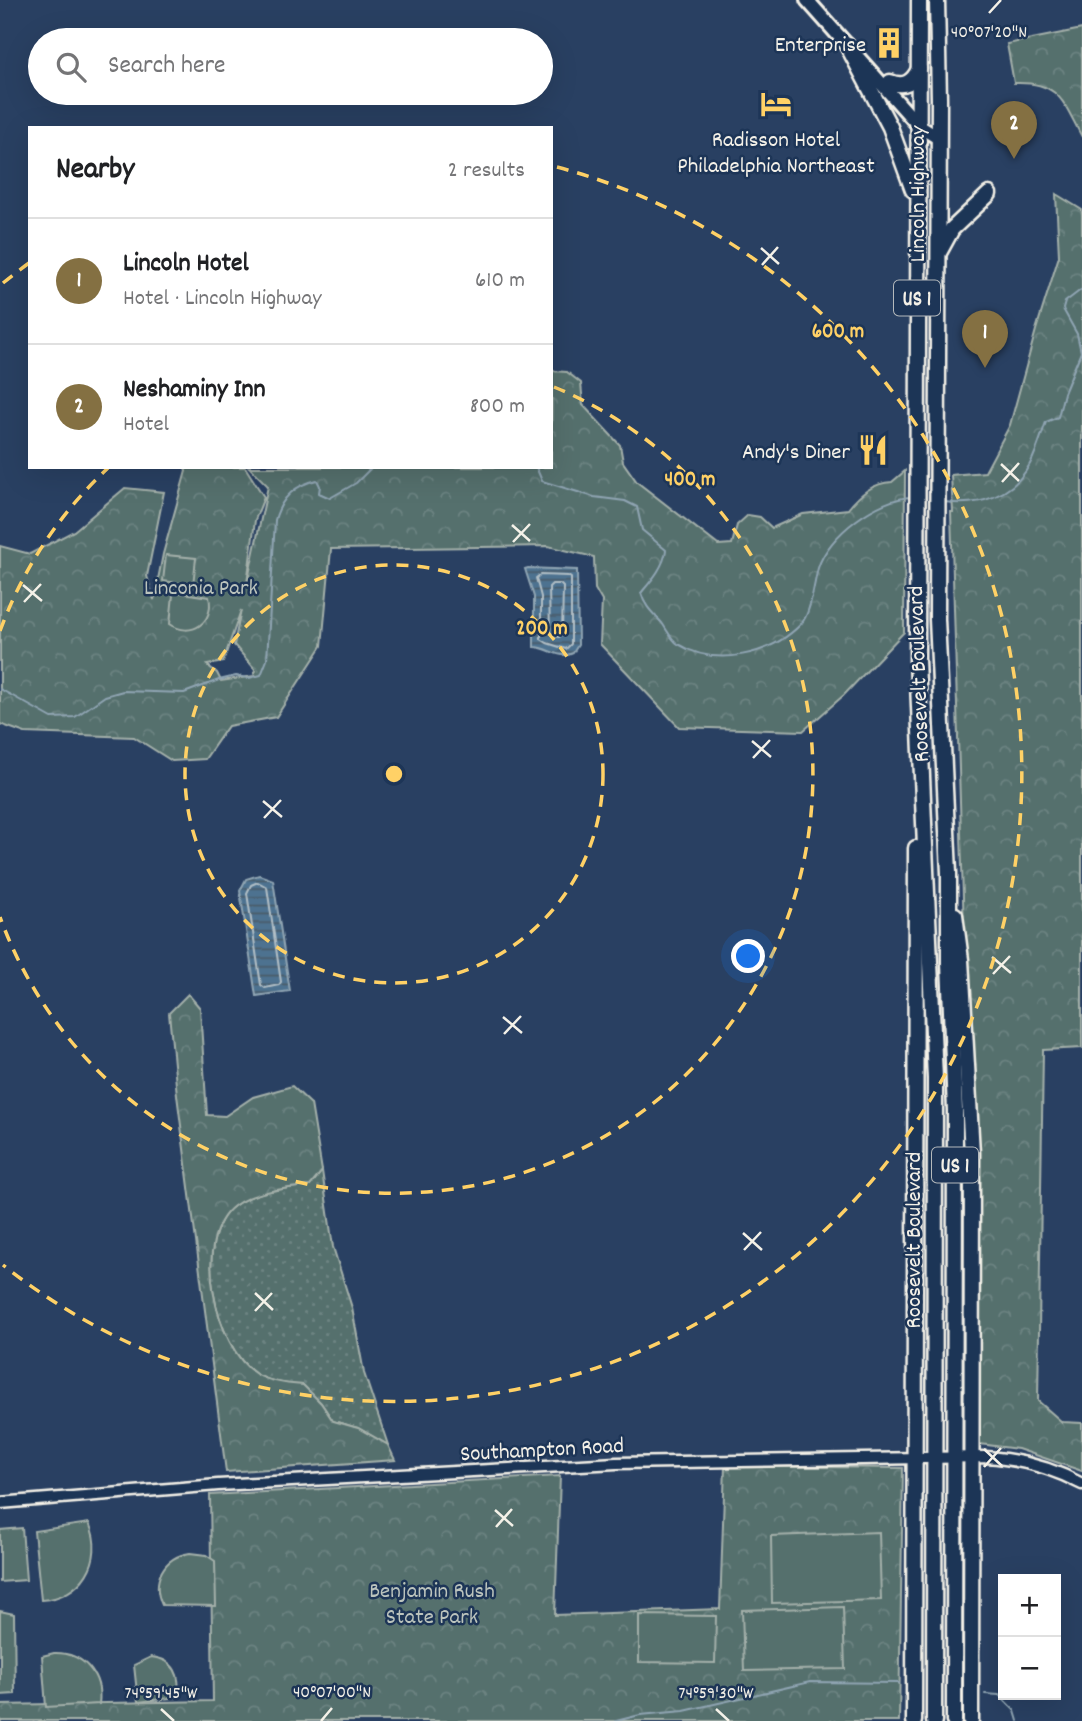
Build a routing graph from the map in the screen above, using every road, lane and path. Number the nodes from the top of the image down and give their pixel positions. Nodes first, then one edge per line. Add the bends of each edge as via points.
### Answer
1 (807, 0) edge
2 (817, 0) edge
3 (919, 0) edge
4 (937, 0) edge
5 (847, 45) junction
6 (919, 69) junction
7 (890, 82) junction
8 (919, 120) junction
9 (938, 138) junction
10 (989, 194) dead end
11 (917, 206) junction
12 (938, 259) junction
13 (917, 514) joint
14 (936, 515) joint
15 (920, 759) junction
16 (948, 873) junction
17 (972, 1457) junction
18 (915, 1458) junction
19 (935, 1458) junction
20 (955, 1458) junction
21 (1082, 1484) edge
22 (0, 1503) edge
23 (954, 1657) junction
24 (934, 1658) junction
25 (914, 1721) edge
26 (920, 1721) edge
27 (934, 1721) edge
28 (954, 1721) edge
29 (970, 1721) edge

1 - 5 main road
2 - 7 main road
3 - 6 highway, Lincoln Highway / US 1
4 - 9 highway, Lincoln Highway / US 1
5 - 8 main road
5 - 11 highway via 898,145
6 - 7 highway via 906,84
6 - 8 highway, Lincoln Highway / US 1
7 - 8 main road
8 - 9 main road
8 - 11 highway, Lincoln Highway / US 1
9 - 12 highway, Lincoln Highway / US 1
10 - 12 highway via 951,229
11 - 13 highway, Lincoln Highway / US 1
12 - 14 highway, Lincoln Highway / US 1
13 - 15 highway, Roosevelt Boulevard / US 1
14 - 16 highway, Roosevelt Boulevard / US 1
15 - 18 highway, Roosevelt Boulevard / US 1
15 - 19 highway, Roosevelt Boulevard / US 1 via 934,1079
16 - 17 highway, Roosevelt Boulevard / US 1 via 961,960 971,1127
16 - 20 highway, Roosevelt Boulevard / US 1 via 955,1088
17 - 20 street, Southampton Road
17 - 21 street, Southampton Road via 1030,1464
17 - 29 highway, Roosevelt Boulevard / US 1
18 - 19 street, Southampton Road
18 - 22 street, Southampton Road via 617,1463 218,1485
18 - 25 highway, Roosevelt Boulevard / US 1
19 - 20 street, Southampton Road
19 - 24 highway, Roosevelt Boulevard / US 1
20 - 23 highway, Roosevelt Boulevard / US 1
23 - 28 highway, Roosevelt Boulevard / US 1
23 - 29 highway
24 - 26 highway
24 - 27 highway, Roosevelt Boulevard / US 1

